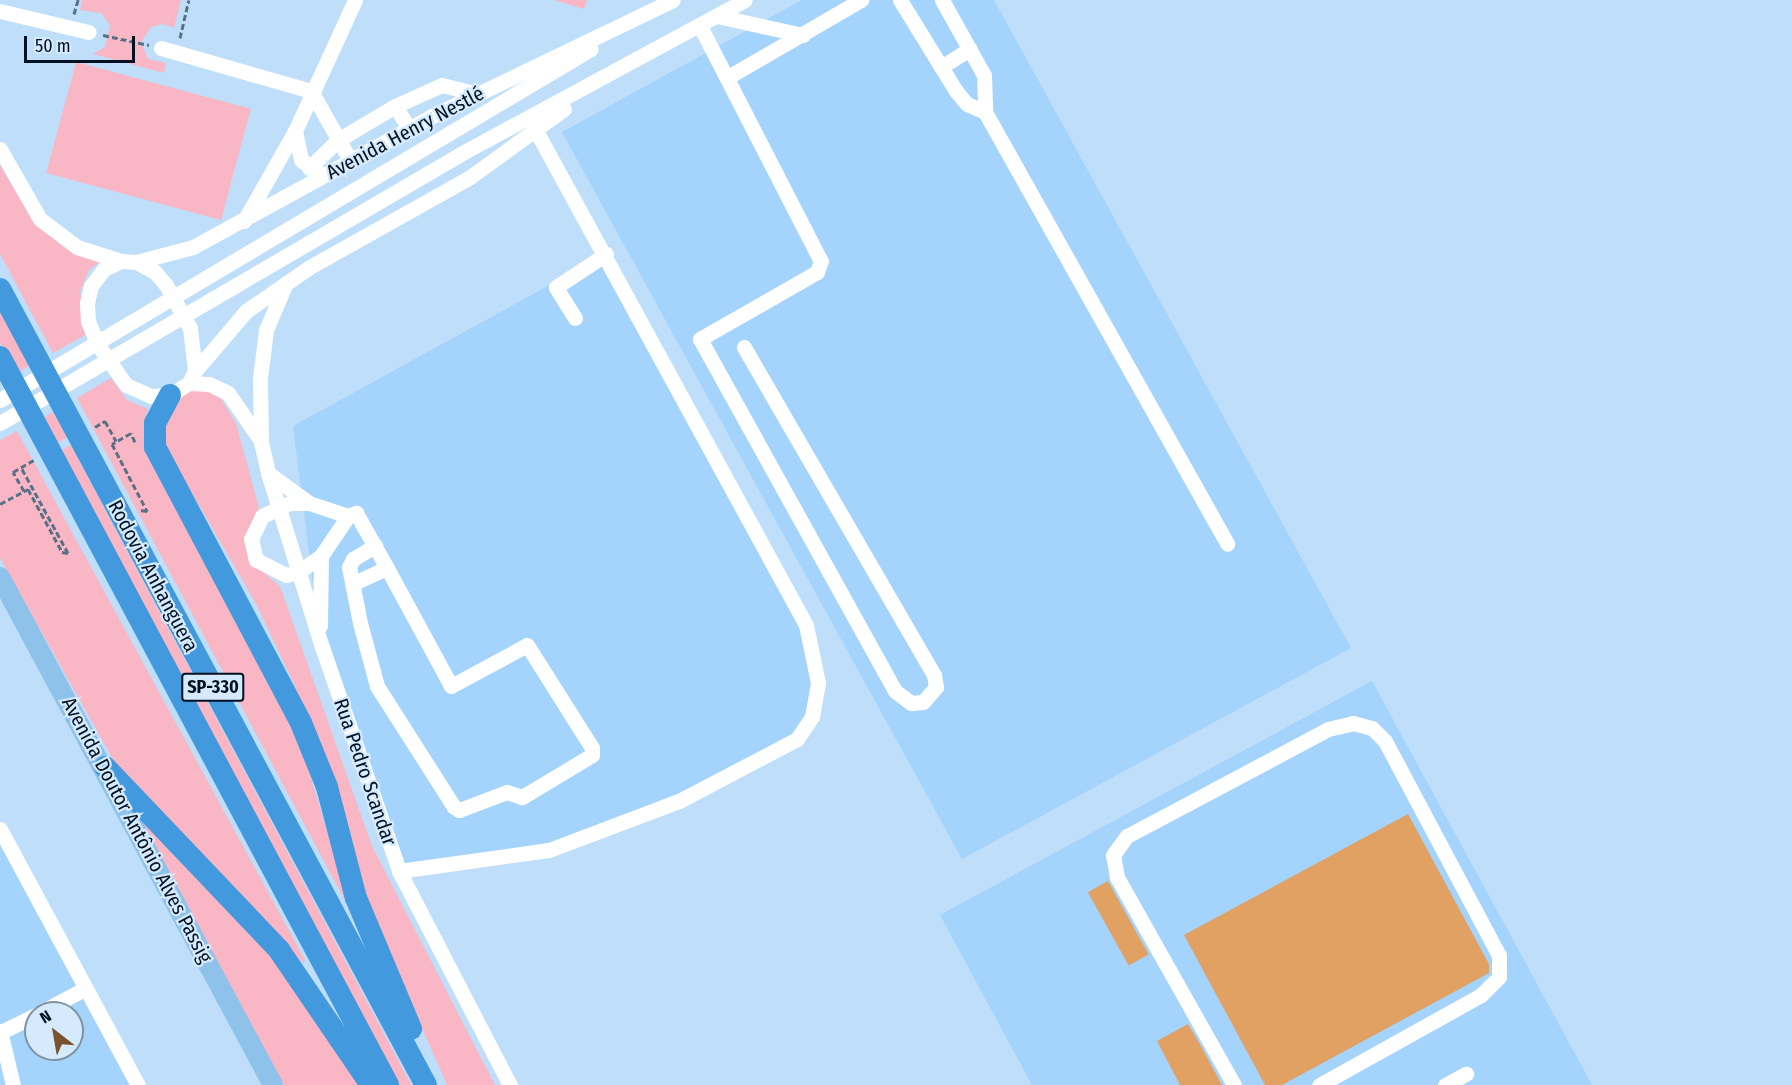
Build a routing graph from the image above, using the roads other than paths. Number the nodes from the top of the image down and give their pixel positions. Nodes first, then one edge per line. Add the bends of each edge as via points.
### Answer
1 (355, 0) edge
2 (674, 0) edge
3 (745, 0) edge
4 (861, 0) edge
5 (900, 0) edge
6 (942, 0) edge
7 (0, 11) edge
8 (717, 16) junction
9 (700, 26) junction
10 (89, 32) road end
11 (803, 35) junction
12 (161, 48) road end
13 (970, 49) junction
14 (941, 67) junction
15 (611, 75) junction
16 (728, 77) junction
17 (311, 91) junction
18 (477, 94) junction
19 (395, 106) junction
20 (985, 112) junction
21 (409, 128) junction
22 (535, 129) junction
23 (295, 131) junction
24 (338, 140) junction
25 (0, 149) edge
26 (350, 160) junction
27 (309, 168) junction
28 (323, 174) junction
29 (244, 221) junction
30 (606, 254) junction
31 (128, 262) junction
32 (286, 283) junction
33 (0, 289) edge
34 (575, 318) dead end
35 (744, 346) dead end
36 (0, 357) edge
37 (192, 377) junction
38 (170, 395) junction
39 (0, 400) edge
40 (0, 423) edge
41 (261, 442) junction
42 (268, 473) junction
43 (309, 503) junction
44 (278, 505) junction
45 (348, 516) junction
46 (1227, 544) dead end
47 (375, 546) junction
48 (321, 556) junction
49 (387, 568) junction
50 (298, 572) junction
51 (0, 577) edge
52 (352, 584) junction
53 (320, 641) junction
54 (105, 767) junction
55 (0, 829) edge
56 (399, 871) junction
57 (86, 988) junction
58 (62, 1001) edge
59 (24, 1020) edge
60 (1, 1031) edge
61 (1466, 1074) dead end
62 (1342, 1079) edge
63 (13, 1085) edge
64 (138, 1085) edge
65 (273, 1085) edge
66 (370, 1085) edge
67 (388, 1085) edge
68 (426, 1085) edge
69 (435, 1085) edge
70 (510, 1085) edge
71 (1234, 1085) edge
72 (1319, 1085) edge
73 (1445, 1085) edge

1 - 17 street
2 - 18 street, Avenida Henry Nestlé
2 - 39 street, Avenida Henry Nestlé
3 - 8 street
4 - 11 street
5 - 14 street
6 - 13 street
7 - 10 street
8 - 9 street
8 - 11 street
9 - 15 street
9 - 16 street
11 - 16 street
12 - 17 street
13 - 14 street
13 - 20 street via 984,75
14 - 20 street via 967,104
15 - 22 street
15 - 40 street via 464,152
16 - 35 street via 818,254 821,267 700,339 895,691 911,704 923,702 936,687 934,675
17 - 23 street
17 - 24 street
18 - 19 street via 442,85
18 - 21 street, Avenida Henry Nestlé
19 - 21 street
19 - 24 street
20 - 46 street
21 - 26 street, Avenida Henry Nestlé
22 - 30 street
22 - 32 street via 470,177
23 - 27 street via 301,160
23 - 29 street
24 - 26 street
24 - 27 street
25 - 31 street via 40,219 76,247
26 - 28 street, Avenida Henry Nestlé
27 - 28 street
28 - 29 street, Avenida Henry Nestlé
29 - 31 street, Avenida Henry Nestlé via 193,248
30 - 34 street via 556,287
30 - 56 street via 806,625 818,683 812,717 796,739 680,801 592,835 549,850
31 - 37 street via 154,272 178,303 190,328
31 - 38 street via 105,269 91,286 88,322 98,345 126,385 151,396
32 - 37 street via 246,311
32 - 41 street, Rua Pedro Scandar via 266,330 260,378
33 - 68 highway, Rodovia Anhanguera / SP-330
36 - 67 highway, Rodovia Anhanguera / SP-330
37 - 38 street
37 - 41 street, Rua Pedro Scandar via 228,393
38 - 69 highway via 155,423 155,447 301,723 327,787 356,898
41 - 42 street, Rua Pedro Scandar
42 - 43 street
42 - 44 street, Rua Pedro Scandar
43 - 44 street
43 - 45 street
44 - 50 street, Rua Pedro Scandar
44 - 50 street via 261,516 255,526 252,550 267,568 286,575
45 - 47 street via 356,513
45 - 48 street
47 - 49 street
47 - 52 street via 349,563
48 - 50 street
48 - 53 street
49 - 52 street
49 - 52 street via 451,686 527,645 592,748 592,755 522,797 507,792 459,810 428,769 377,686
50 - 53 street, Rua Pedro Scandar
51 - 54 main road, Avenida Doutor Antônio Alves Passig
53 - 56 street, Rua Pedro Scandar
54 - 65 main road, Avenida Doutor Antônio Alves Passig
54 - 66 highway via 279,950
55 - 57 street
56 - 70 street, Rua Pedro Scandar
57 - 58 street
57 - 64 street
59 - 60 street
60 - 63 street
61 - 73 street
62 - 71 street via 1481,994 1499,977 1499,955 1385,741 1372,728 1353,723 1328,729 1127,836 1113,855 1117,877
62 - 72 street

